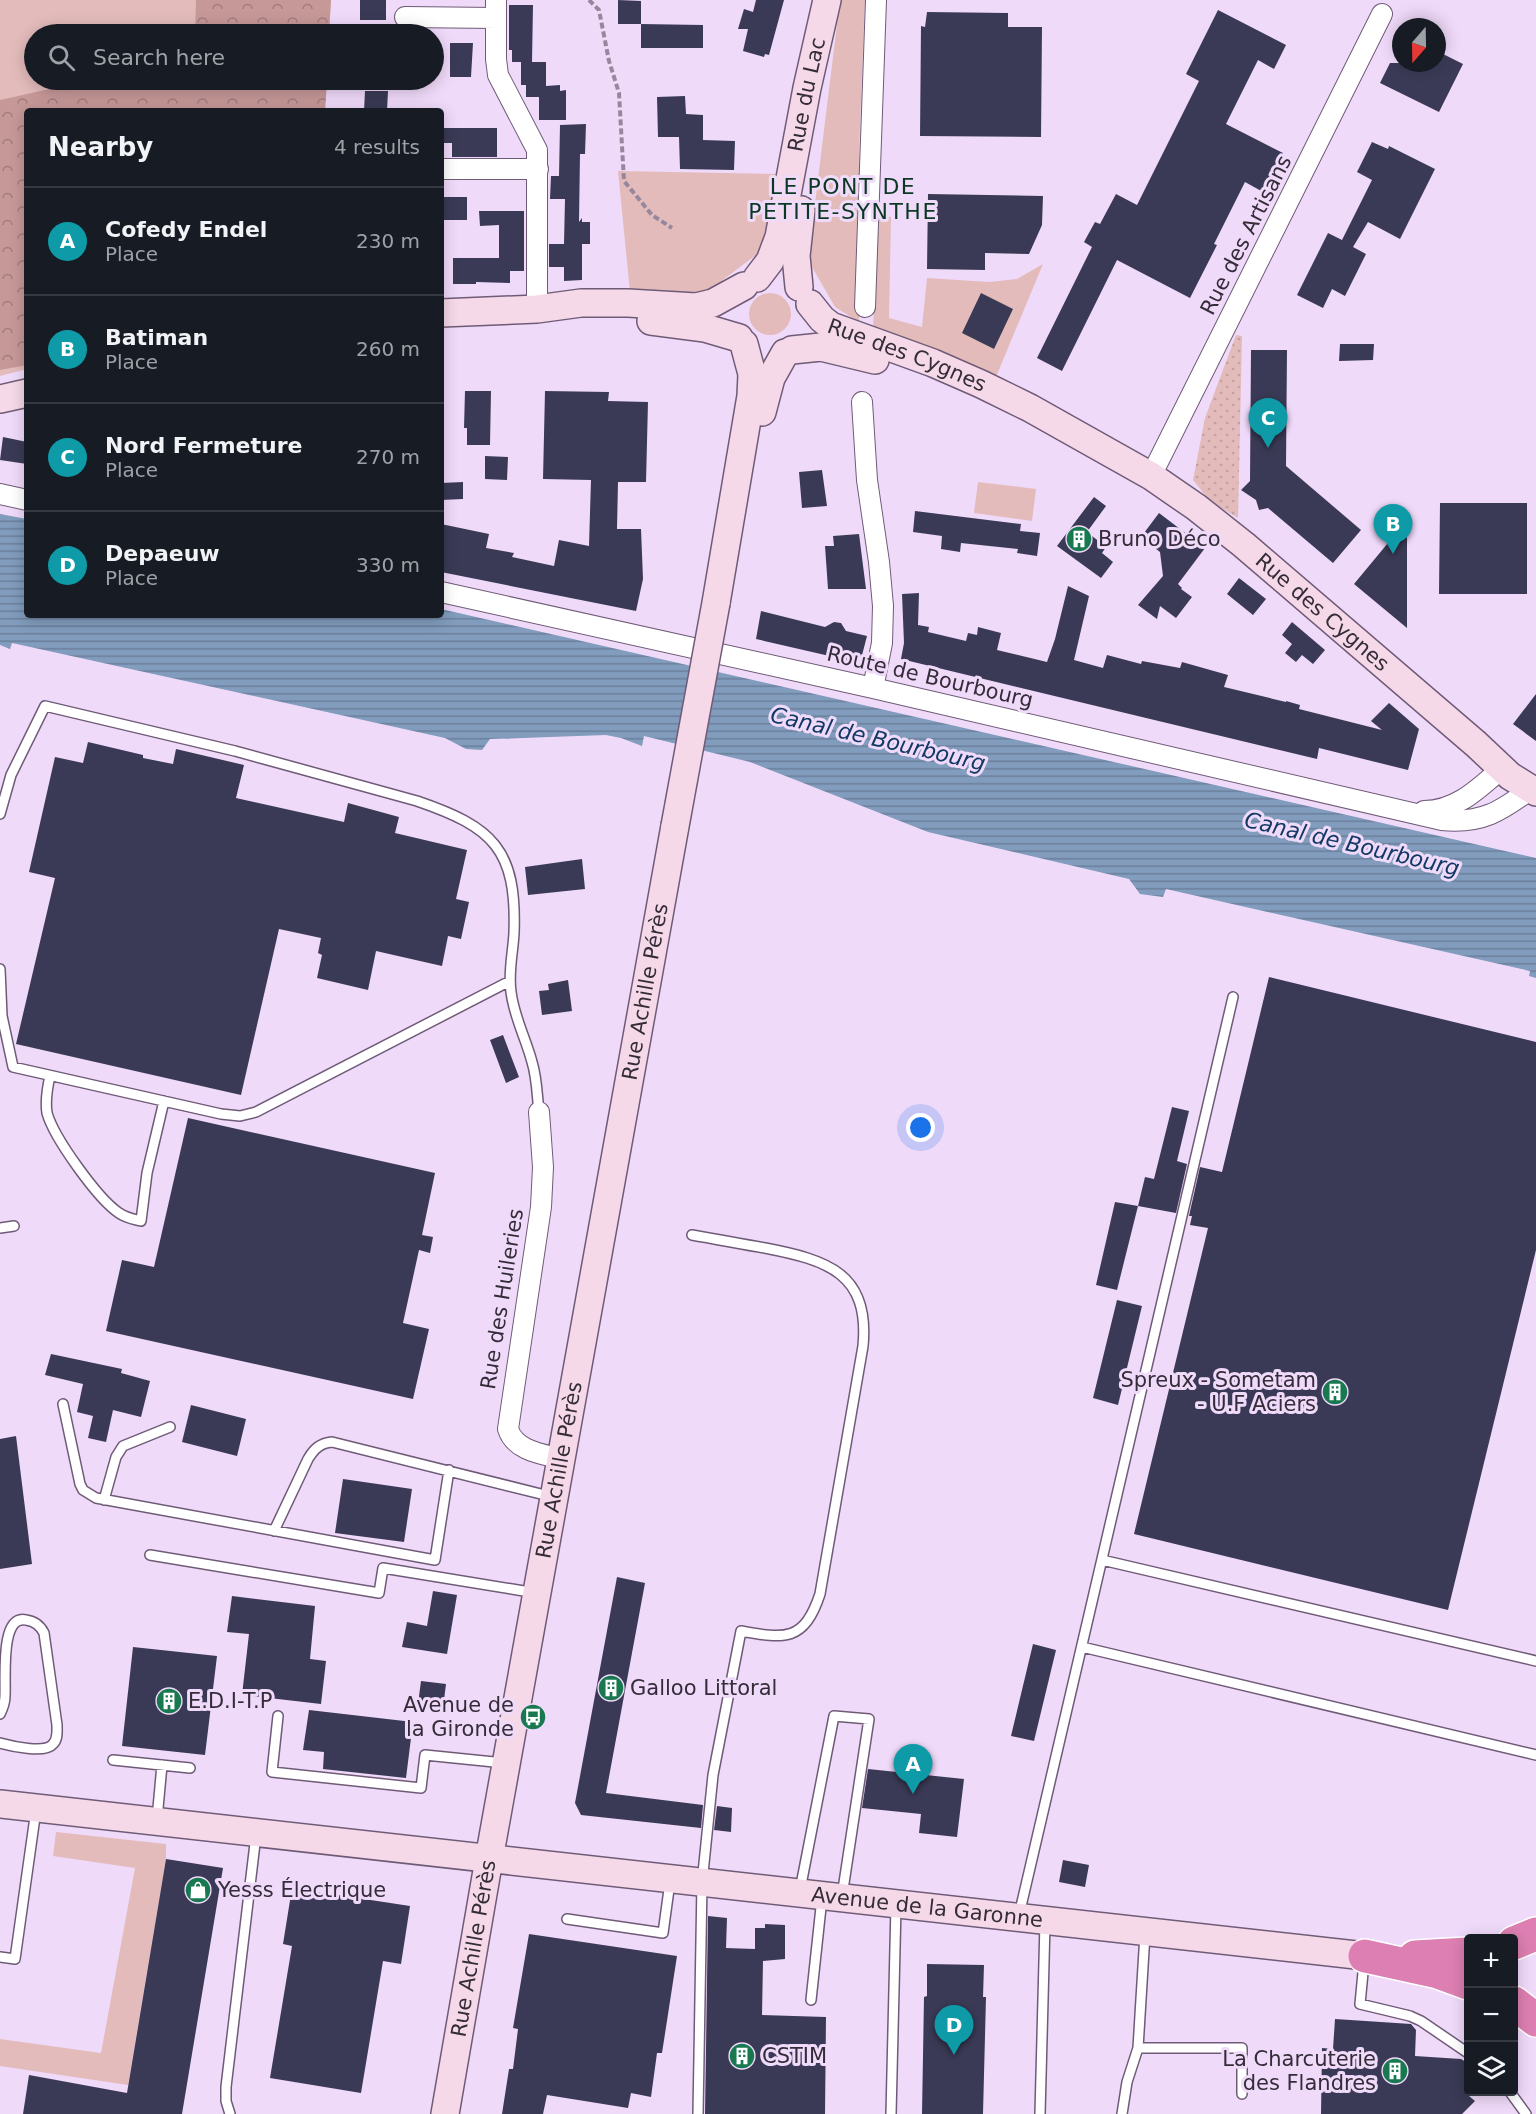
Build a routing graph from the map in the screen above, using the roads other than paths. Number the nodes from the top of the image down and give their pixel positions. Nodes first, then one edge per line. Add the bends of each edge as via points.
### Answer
1 (876, 0) edge
2 (826, 7) edge
3 (496, 9) edge
4 (1382, 14) dead end
5 (405, 17) dead end
6 (444, 169) edge
7 (538, 170) junction
8 (750, 282) junction
9 (805, 295) junction
10 (865, 307) dead end
11 (537, 309) junction
12 (444, 313) edge
13 (742, 341) junction
14 (788, 351) junction
15 (24, 394) edge
16 (0, 399) edge
17 (862, 402) dead end
18 (1106, 450) junction
19 (1152, 476) junction
20 (0, 494) edge
21 (24, 499) edge
22 (444, 593) edge
23 (716, 603) junction
24 (873, 688) junction
25 (1501, 769) junction
26 (1533, 790) edge
27 (1408, 811) junction
28 (0, 814) edge
29 (0, 969) edge
30 (510, 981) junction
31 (1233, 997) dead end
32 (50, 1076) junction
33 (164, 1101) junction
34 (539, 1112) joint
35 (14, 1226) dead end
36 (0, 1228) edge
37 (692, 1234) dead end
38 (63, 1404) dead end
39 (170, 1427) dead end
40 (562, 1459) junction
41 (449, 1470) junction
42 (555, 1497) junction
43 (104, 1500) junction
44 (274, 1531) junction
45 (150, 1555) dead end
46 (1102, 1560) junction
47 (538, 1593) junction
48 (1082, 1647) junction
49 (1536, 1661) edge
50 (0, 1714) edge
51 (278, 1716) dead end
52 (0, 1743) edge
53 (1536, 1755) edge
54 (113, 1760) dead end
55 (507, 1764) junction
56 (162, 1765) junction
57 (190, 1768) dead end
58 (0, 1804) edge
59 (36, 1808) junction
60 (156, 1822) junction
61 (256, 1833) junction
62 (489, 1859) junction
63 (670, 1879) junction
64 (702, 1883) junction
65 (821, 1896) junction
66 (896, 1904) junction
67 (567, 1919) dead end
68 (1032, 1919) junction
69 (1146, 1932) junction
70 (1536, 1934) edge
71 (1518, 1941) edge
72 (1464, 1954) edge
73 (1365, 1956) junction
74 (0, 1957) edge
75 (1464, 1982) edge
76 (811, 2000) dead end
77 (1518, 2007) edge
78 (1536, 2020) edge
79 (1138, 2048) junction
80 (1464, 2050) edge
81 (1242, 2094) dead end
82 (1513, 2096) edge
83 (230, 2114) edge
84 (445, 2114) edge
85 (698, 2114) edge
86 (891, 2114) edge
87 (1040, 2114) edge
88 (1122, 2114) edge
89 (1526, 2114) edge

1 - 10 street
2 - 8 street, Rue du Lac via 779,237 770,261
2 - 9 street, Rue du Lac via 796,248
3 - 5 street
3 - 7 street via 498,75 535,143
4 - 19 street, Rue des Artisans
6 - 7 street
7 - 11 street
8 - 9 street via 778,276 790,280
8 - 11 street via 702,306 591,303
8 - 13 street via 735,299 732,310 733,325
9 - 14 street via 812,316 810,328 802,342
9 - 18 street, Rue des Cygnes via 831,326 966,377
11 - 12 street
11 - 13 street via 698,327
13 - 14 street via 763,354
13 - 23 street via 752,374 751,396
14 - 18 street, Rue des Cygnes via 831,349 905,368 1014,409
14 - 23 street via 767,388 747,488
15 - 16 street
17 - 24 street via 867,480 883,606 882,644
18 - 19 street, Rue des Cygnes
19 - 25 street, Rue des Cygnes via 1244,545
20 - 21 street
22 - 24 street, Route de Bourbourg
23 - 40 street, Rue Achille Pérès, bridge
24 - 27 street, Route de Bourbourg
25 - 26 street, Rue des Cygnes
25 - 27 street, Route de Bourbourg via 1448,807
26 - 27 street, Route de Bourbourg via 1502,810 1474,820 1443,820
28 - 30 lane via 11,776 45,706 235,751 417,801 481,830 502,856 510,877 514,924
29 - 32 lane via 2,1016 13,1067
30 - 33 lane via 256,1112 231,1116
30 - 34 lane via 515,1012 534,1069
31 - 46 lane
32 - 33 lane
32 - 33 lane via 46,1107 64,1147 111,1206 126,1217 141,1221 147,1173
34 - 40 street, Rue des Huileries via 542,1200 508,1429 520,1446
35 - 36 lane
37 - 64 lane via 796,1254 830,1267 847,1281 858,1298 865,1324 820,1594 810,1617 796,1633 777,1637 741,1631 713,1776
38 - 43 lane via 80,1484 88,1494
39 - 43 lane via 123,1446
40 - 42 street, Rue Achille Pérès
41 - 42 lane
41 - 44 lane via 325,1443 312,1452
41 - 44 lane via 435,1560
42 - 47 street, Rue Achille Pérès
43 - 44 lane
45 - 47 lane via 379,1593 383,1568
46 - 48 lane
46 - 49 lane
47 - 55 street, Rue Achille Pérès
48 - 53 lane
48 - 68 lane
50 - 52 lane via 5,1698 3,1635 17,1619 32,1621 44,1633 56,1739 44,1749
51 - 55 lane via 272,1772 421,1788 425,1755
54 - 56 lane
55 - 62 street, Rue Achille Pérès
56 - 57 lane
56 - 60 lane
58 - 59 street
59 - 60 street
59 - 74 lane via 15,1959
60 - 61 street
61 - 62 street
61 - 83 lane via 226,2087
62 - 63 street, Avenue de la Garonne
62 - 84 street, Rue Achille Pérès
63 - 64 street, Avenue de la Garonne
63 - 67 lane via 663,1933
64 - 65 street, Avenue de la Garonne
64 - 85 lane
65 - 65 lane via 869,1719 834,1716
65 - 66 street, Avenue de la Garonne
65 - 76 lane
66 - 68 street, Avenue de la Garonne
66 - 86 lane
68 - 69 street, Avenue de la Garonne
68 - 87 lane
69 - 73 street, Avenue de la Garonne
69 - 79 lane
70 - 71 highway
72 - 73 highway
73 - 75 highway
73 - 80 lane via 1360,2004 1421,2020
77 - 78 highway
79 - 81 lane via 1242,2048
79 - 88 lane
82 - 89 lane

